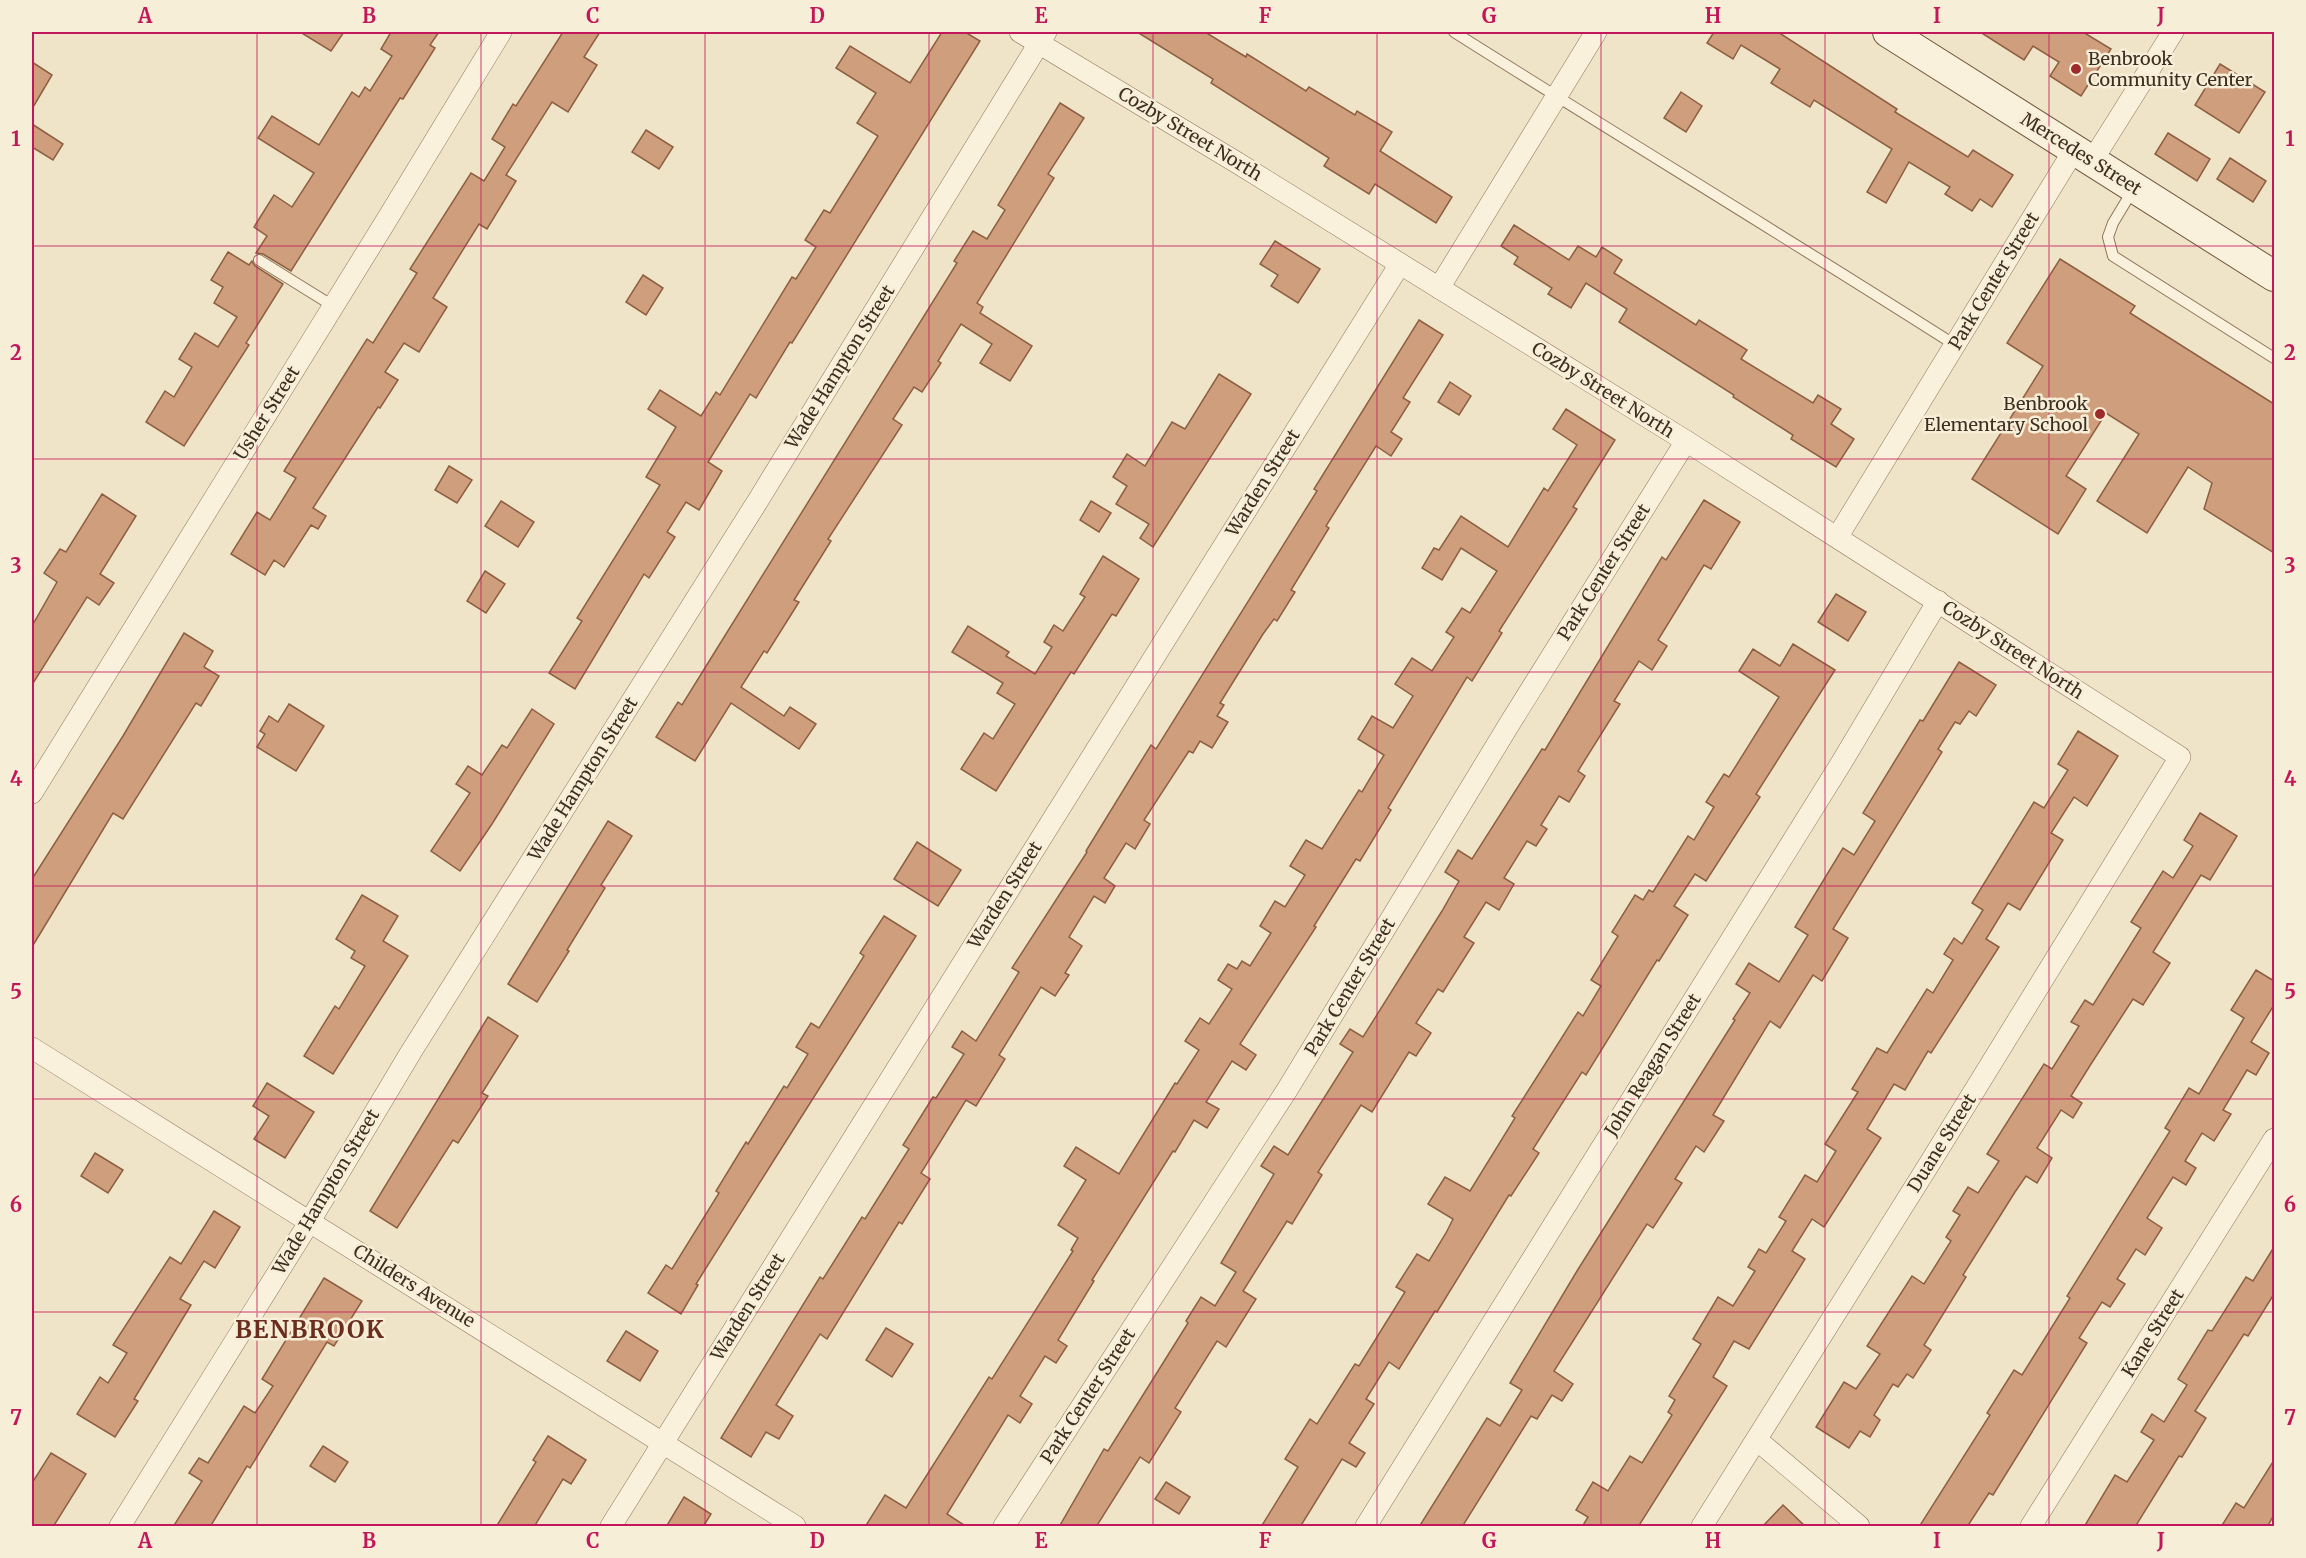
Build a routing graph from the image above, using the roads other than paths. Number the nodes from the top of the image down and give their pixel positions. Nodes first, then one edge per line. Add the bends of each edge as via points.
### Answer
1 (501, 32) edge
2 (1020, 32) edge
3 (1454, 32) edge
4 (1596, 32) edge
5 (1888, 32) edge
6 (2173, 32) edge
7 (1043, 37) edge
8 (1556, 96) junction
9 (2083, 155) junction
10 (2134, 188) junction
11 (259, 260) dead end
12 (1400, 264) junction
13 (2274, 276) edge
14 (1439, 288) junction
15 (333, 306) junction
16 (1955, 345) junction
17 (2274, 358) edge
18 (1686, 441) junction
19 (1838, 536) junction
20 (1938, 601) junction
21 (2180, 757) joint
22 (32, 793) edge
23 (32, 1048) edge
24 (2274, 1139) edge
25 (310, 1221) junction
26 (1757, 1440) junction
27 (663, 1442) junction
28 (120, 1527) edge
29 (611, 1527) edge
30 (795, 1527) edge
31 (1004, 1527) edge
32 (1366, 1527) edge
33 (1702, 1527) edge
34 (1859, 1527) edge
35 (2031, 1527) edge

1 - 15 street, Usher Street
2 - 7 street, Cozby Street North
3 - 8 lane
4 - 8 street
5 - 9 street, Mercedes Street
6 - 9 street, Park Center Street
7 - 12 street, Cozby Street North
7 - 25 street, Wade Hampton Street via 759,499 411,1052
8 - 14 street
8 - 16 lane
9 - 10 street, Mercedes Street
9 - 16 street, Park Center Street
10 - 13 street, Mercedes Street
10 - 17 lane via 2108,237 2113,256
11 - 15 lane
12 - 14 street, Cozby Street North
12 - 27 street, Warden Street
14 - 18 street, Cozby Street North
15 - 22 street, Usher Street
16 - 19 street, Park Center Street
18 - 19 street, Cozby Street North
18 - 31 street, Park Center Street via 1287,1090
19 - 20 street, Cozby Street North
20 - 21 street, Cozby Street North
20 - 32 street, John Reagan Street
21 - 26 street, Duane Street
23 - 25 street, Childers Avenue
24 - 35 street, Kane Street
25 - 27 street, Childers Avenue
25 - 28 street, Wade Hampton Street
26 - 33 street, Duane Street
26 - 34 street
27 - 29 street, Warden Street
27 - 30 street, Childers Avenue

